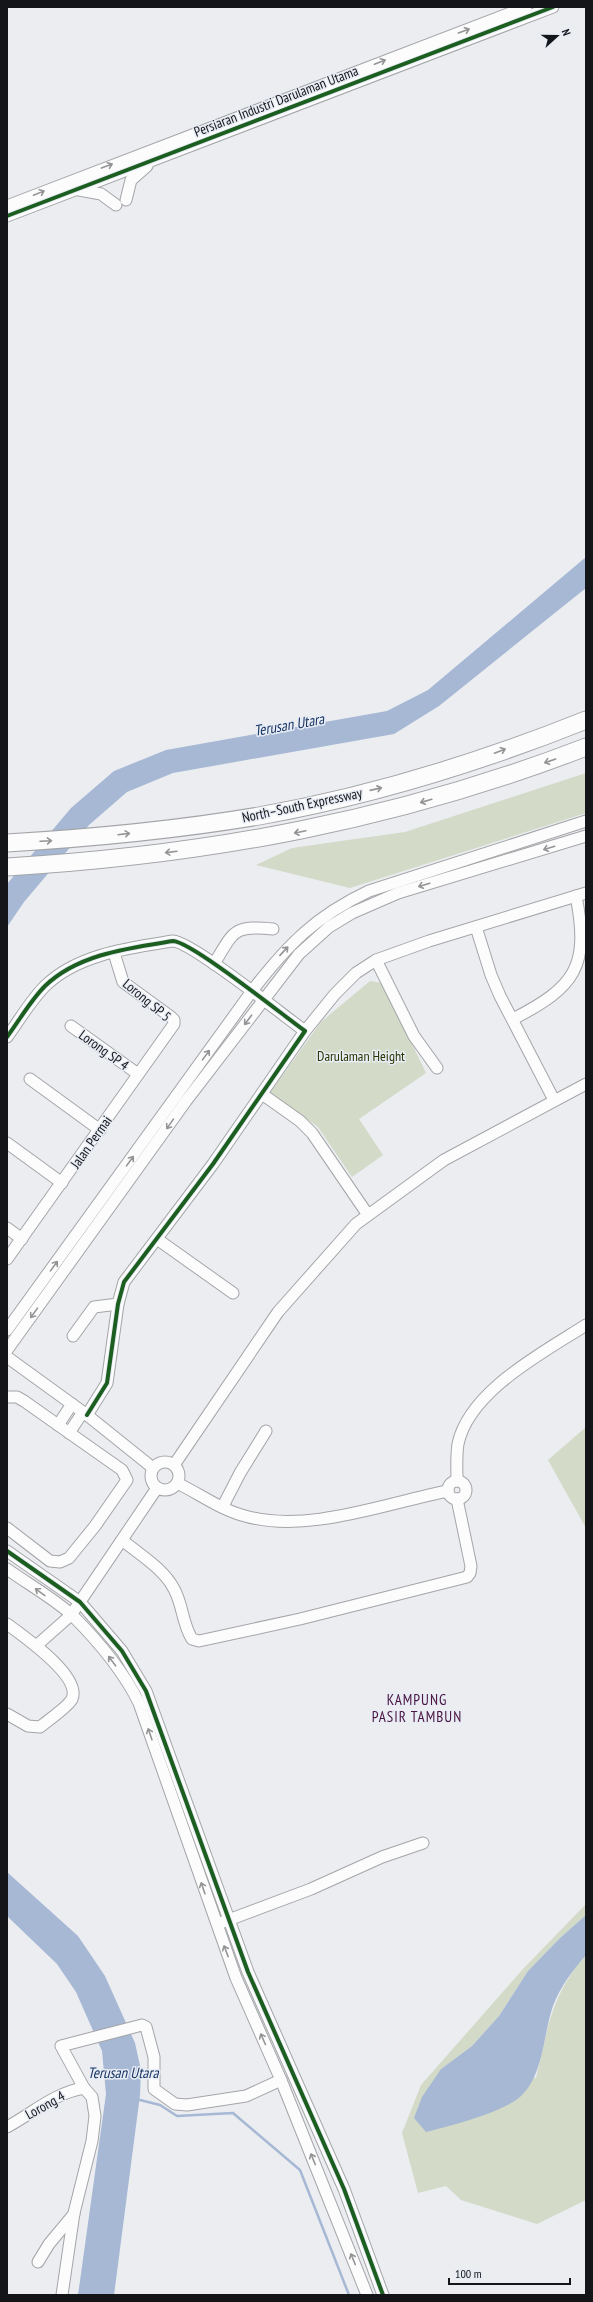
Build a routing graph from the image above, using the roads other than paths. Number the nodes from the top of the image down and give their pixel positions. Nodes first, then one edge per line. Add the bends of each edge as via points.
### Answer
1 (526, 7) edge
2 (553, 7) edge
3 (155, 159) junction
4 (75, 190) junction
5 (7, 206) edge
6 (7, 216) edge
7 (586, 720) edge
8 (586, 747) edge
9 (586, 821) edge
10 (586, 836) edge
11 (7, 843) edge
12 (7, 867) edge
13 (581, 895) edge
14 (476, 926) junction
15 (273, 929) dead end
16 (114, 953) junction
17 (376, 960) junction
18 (214, 964) junction
19 (252, 991) junction
20 (263, 1000) junction
21 (513, 1019) junction
22 (174, 1024) joint
23 (71, 1026) dead end
24 (305, 1031) junction
25 (7, 1038) edge
26 (437, 1068) dead end
27 (138, 1074) junction
28 (30, 1079) dead end
29 (586, 1084) edge
30 (262, 1094) junction
31 (554, 1100) junction
32 (100, 1130) junction
33 (7, 1143) edge
34 (62, 1183) junction
35 (368, 1215) junction
36 (7, 1228) edge
37 (22, 1239) junction
38 (157, 1239) junction
39 (7, 1259) edge
40 (233, 1293) dead end
41 (118, 1304) junction
42 (586, 1325) edge
43 (7, 1330) edge
44 (73, 1336) dead end
45 (7, 1350) edge
46 (7, 1397) edge
47 (72, 1404) junction
48 (85, 1413) junction
49 (58, 1425) junction
50 (266, 1431) dead end
51 (69, 1433) junction
52 (174, 1465) junction
53 (153, 1468) junction
54 (458, 1481) junction
55 (177, 1483) junction
56 (157, 1488) junction
57 (448, 1491) junction
58 (457, 1499) junction
59 (223, 1506) junction
60 (7, 1528) edge
61 (122, 1540) junction
62 (7, 1551) edge
63 (7, 1569) edge
64 (80, 1602) junction
65 (71, 1615) junction
66 (7, 1624) edge
67 (36, 1646) junction
68 (7, 1714) edge
69 (423, 1843) dead end
70 (229, 1920) junction
71 (216, 1925) junction
72 (281, 2080) junction
73 (84, 2088) junction
74 (7, 2127) edge
75 (344, 2189) junction
76 (327, 2196) junction
77 (74, 2213) junction
78 (38, 2262) dead end
79 (62, 2295) edge
80 (368, 2295) edge
81 (383, 2295) edge

5 -> 1 street, Persiaran Industri Darulaman Utama
2 - 3 street, Persiaran Industri Darulaman Utama
3 - 4 street, Persiaran Industri Darulaman Utama
3 - 4 street via 131,180 121,202 101,194
4 - 6 street, Persiaran Industri Darulaman Utama
11 -> 7 highway, North–South Expressway via 86,839 190,826 313,805 435,773
8 -> 12 highway, North–South Expressway via 466,789 346,822 279,836 198,849 79,863
19 -> 9 street via 298,936 344,903 394,882
10 -> 20 street via 375,901 329,927 299,954
13 - 14 street
13 - 21 street via 582,934 575,969 560,990 538,1006
14 - 17 street
14 - 21 street via 491,975
15 - 18 street via 250,927 237,930
16 - 18 street via 177,941
16 - 22 street, Lorong SP 5 via 123,982 171,1017
16 - 25 street via 79,962 52,980 40,992
17 - 24 street via 356,973
17 - 26 street via 414,1036
18 - 19 street
19 - 20 street
43 -> 19 street
20 - 24 street
20 -> 45 street
21 - 31 street
22 - 27 street, Jalan Permai
23 - 27 street, Lorong SP 4
24 - 30 street
27 - 32 street, Jalan Permai
28 - 32 street
29 - 31 street
30 - 35 street via 300,1121 312,1133
30 - 38 street
31 - 35 street via 444,1160
32 - 34 street, Jalan Permai
33 - 34 street
34 - 37 street, Jalan Permai
35 - 52 street via 333,1248 278,1312
36 - 37 street
37 - 39 street, Jalan Permai
38 - 40 street
38 - 41 street via 124,1282
41 - 44 street via 94,1307
41 - 48 street via 107,1384
42 - 54 street via 519,1368 479,1405 462,1431 458,1444
45 - 47 street
46 - 49 street via 17,1397
47 - 48 street
47 - 49 street
48 - 51 street
48 - 53 street
49 - 51 street
50 - 59 street
51 - 60 street via 122,1470 126,1483 76,1550 69,1558 60,1562 50,1561
52 - 53 street via 161,1462
52 - 55 street via 179,1475
53 - 56 street via 151,1476
54 - 57 street via 449,1485
54 - 58 street via 465,1485 466,1492
55 - 56 street via 166,1490
55 - 59 street
56 - 61 street
57 - 58 street via 452,1498
57 - 59 street via 296,1522 257,1519
58 - 61 street via 471,1566 467,1577 199,1641 192,1639 185,1629 175,1591 169,1581
61 - 64 street
62 - 64 street
65 -> 63 street
64 - 65 street
64 - 70 street via 122,1651 146,1691
65 - 67 street
71 -> 65 street via 139,1703 115,1663
66 - 67 street
67 - 68 street via 72,1683 74,1692 71,1700 40,1727 28,1726
69 - 70 street via 382,1857 311,1889
70 - 71 street
70 - 75 street via 248,1972
72 -> 71 street via 236,1978
72 - 73 street via 246,2096 187,2105 175,2104 154,2090 154,2057 146,2028 142,2025 61,2046
76 -> 72 street
73 - 74 street, Lorong 4 via 45,2102
73 - 77 street via 92,2097 95,2116 92,2141
75 - 76 street
75 - 81 street
80 -> 76 street
77 - 78 street
77 - 79 street

